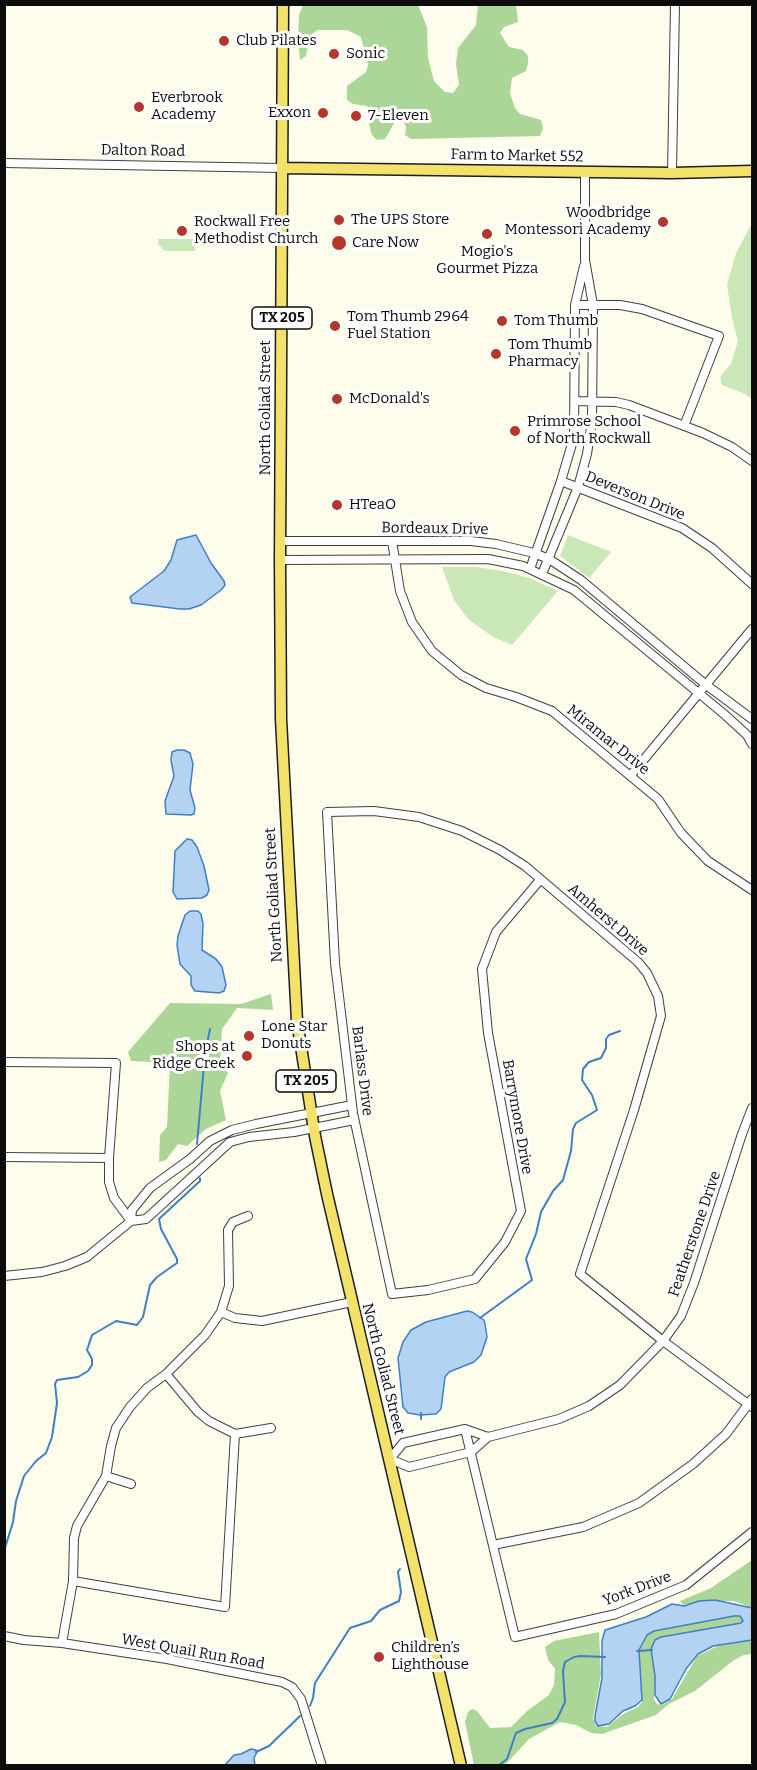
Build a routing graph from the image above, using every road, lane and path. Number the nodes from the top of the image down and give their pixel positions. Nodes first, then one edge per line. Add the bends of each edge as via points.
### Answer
1 (283, 4) edge
2 (675, 4) edge
3 (4, 163) edge
4 (282, 168) junction
5 (753, 171) edge
6 (585, 172) junction
7 (672, 173) junction
8 (585, 260) junction
9 (575, 305) junction
10 (593, 305) junction
11 (575, 401) junction
12 (592, 401) junction
13 (684, 426) junction
14 (753, 461) edge
15 (561, 481) junction
16 (578, 487) junction
17 (280, 541) junction
18 (392, 541) junction
19 (534, 553) junction
20 (549, 558) junction
21 (393, 559) junction
22 (280, 560) junction
23 (530, 569) junction
24 (542, 574) junction
25 (753, 584) edge
26 (636, 626) junction
27 (753, 629) edge
28 (628, 635) junction
29 (705, 684) junction
30 (697, 694) junction
31 (753, 719) edge
32 (753, 744) edge
33 (631, 775) junction
34 (327, 812) joint
35 (540, 880) junction
36 (753, 890) edge
37 (4, 1062) edge
38 (352, 1105) junction
39 (752, 1110) edge
40 (311, 1113) junction
41 (354, 1120) junction
42 (246, 1127) junction
43 (314, 1128) junction
44 (249, 1137) junction
45 (4, 1157) edge
46 (109, 1158) junction
47 (248, 1216) dead end
48 (131, 1221) junction
49 (4, 1276) edge
50 (392, 1294) joint
51 (352, 1302) junction
52 (221, 1312) junction
53 (663, 1341) junction
54 (165, 1374) junction
55 (751, 1404) edge
56 (271, 1428) dead end
57 (465, 1429) junction
58 (235, 1434) junction
59 (488, 1437) junction
60 (471, 1452) junction
61 (390, 1460) junction
62 (106, 1476) junction
63 (131, 1484) dead end
64 (753, 1532) edge
65 (492, 1545) junction
66 (73, 1581) junction
67 (4, 1636) edge
68 (62, 1643) junction
69 (322, 1766) edge
70 (461, 1766) edge

1 - 4 main road, North Goliad Street / TX 205
2 - 7 street
3 - 4 street, Dalton Road
4 - 6 main road, Farm to Market 552
4 - 17 main road, North Goliad Street / TX 205
5 - 7 main road, Farm to Market 552
6 - 7 main road, Farm to Market 552
6 - 8 street
8 - 9 street
8 - 10 street
9 - 10 street
9 - 11 street
10 - 12 street
10 - 13 street via 642,309 719,336
11 - 12 street
11 - 15 street via 574,437
12 - 13 street via 629,405
12 - 16 street via 587,454
13 - 14 street
15 - 16 street, Deverson Drive
15 - 19 street
16 - 20 street
16 - 25 street, Deverson Drive via 682,528
17 - 18 street, Bordeaux Drive
17 - 22 main road, North Goliad Street / TX 205
18 - 19 street, Bordeaux Drive via 471,541
18 - 21 street, Miramar Drive
19 - 20 street, Bordeaux Drive
19 - 23 street
20 - 24 street
20 - 26 street, Bordeaux Drive
21 - 22 street, Bordeaux Drive
21 - 23 street, Bordeaux Drive via 488,559
21 - 33 street, Miramar Drive via 399,591 412,622 432,651 461,675 486,688 552,711
22 - 40 main road, North Goliad Street / TX 205 via 282,739 294,976
23 - 24 street, Bordeaux Drive
24 - 28 street, Bordeaux Drive via 574,590
26 - 28 street
26 - 29 street, Bordeaux Drive
27 - 29 street
28 - 30 street, Bordeaux Drive
29 - 30 street
29 - 31 street, Bordeaux Drive
30 - 32 street, Bordeaux Drive
30 - 33 street
33 - 36 street, Miramar Drive via 658,799 681,833 708,861
34 - 35 street, Amherst Drive via 374,811 419,817 462,831 500,850
34 - 38 street, Barlass Drive via 335,963
35 - 50 street, Barrymore Drive via 496,932 483,969 488,1033 521,1211 505,1242 475,1279
35 - 53 street, Amherst Drive via 638,962 658,996 661,1016 579,1274
37 - 46 street via 116,1063
38 - 40 street
38 - 41 street, Barlass Drive
39 - 53 street, Featherstone Drive via 694,1283 681,1316
40 - 42 street
40 - 43 main road, North Goliad Street / TX 205
41 - 43 street
41 - 50 street, Barlass Drive
42 - 44 street
42 - 48 street via 210,1141 150,1188 132,1210
43 - 44 street
43 - 51 main road, North Goliad Street / TX 205
44 - 48 street via 230,1142 218,1151 146,1219
45 - 46 street
46 - 48 street via 114,1198
47 - 52 street via 233,1222 228,1230 229,1286
48 - 49 street via 76,1262 42,1272
51 - 52 street via 262,1321
51 - 61 main road, North Goliad Street / TX 205
52 - 54 street via 205,1335
53 - 55 street
53 - 59 street, Featherstone Drive via 620,1385 589,1406 559,1419
54 - 58 street via 198,1412
54 - 62 street via 147,1388 116,1428
55 - 65 street via 693,1464 639,1503 583,1527
56 - 58 street
57 - 59 street
57 - 60 street
57 - 61 street via 403,1443
58 - 66 street via 225,1607
59 - 60 street, Featherstone Drive
60 - 61 street, Featherstone Drive via 409,1467
60 - 65 street
61 - 70 main road, North Goliad Street / TX 205
62 - 63 street
62 - 66 street via 77,1526
64 - 65 street, York Drive via 686,1585 616,1614 515,1637
66 - 68 street
67 - 68 street, West Quail Run Road
68 - 69 street, West Quail Run Road via 282,1682 301,1699

